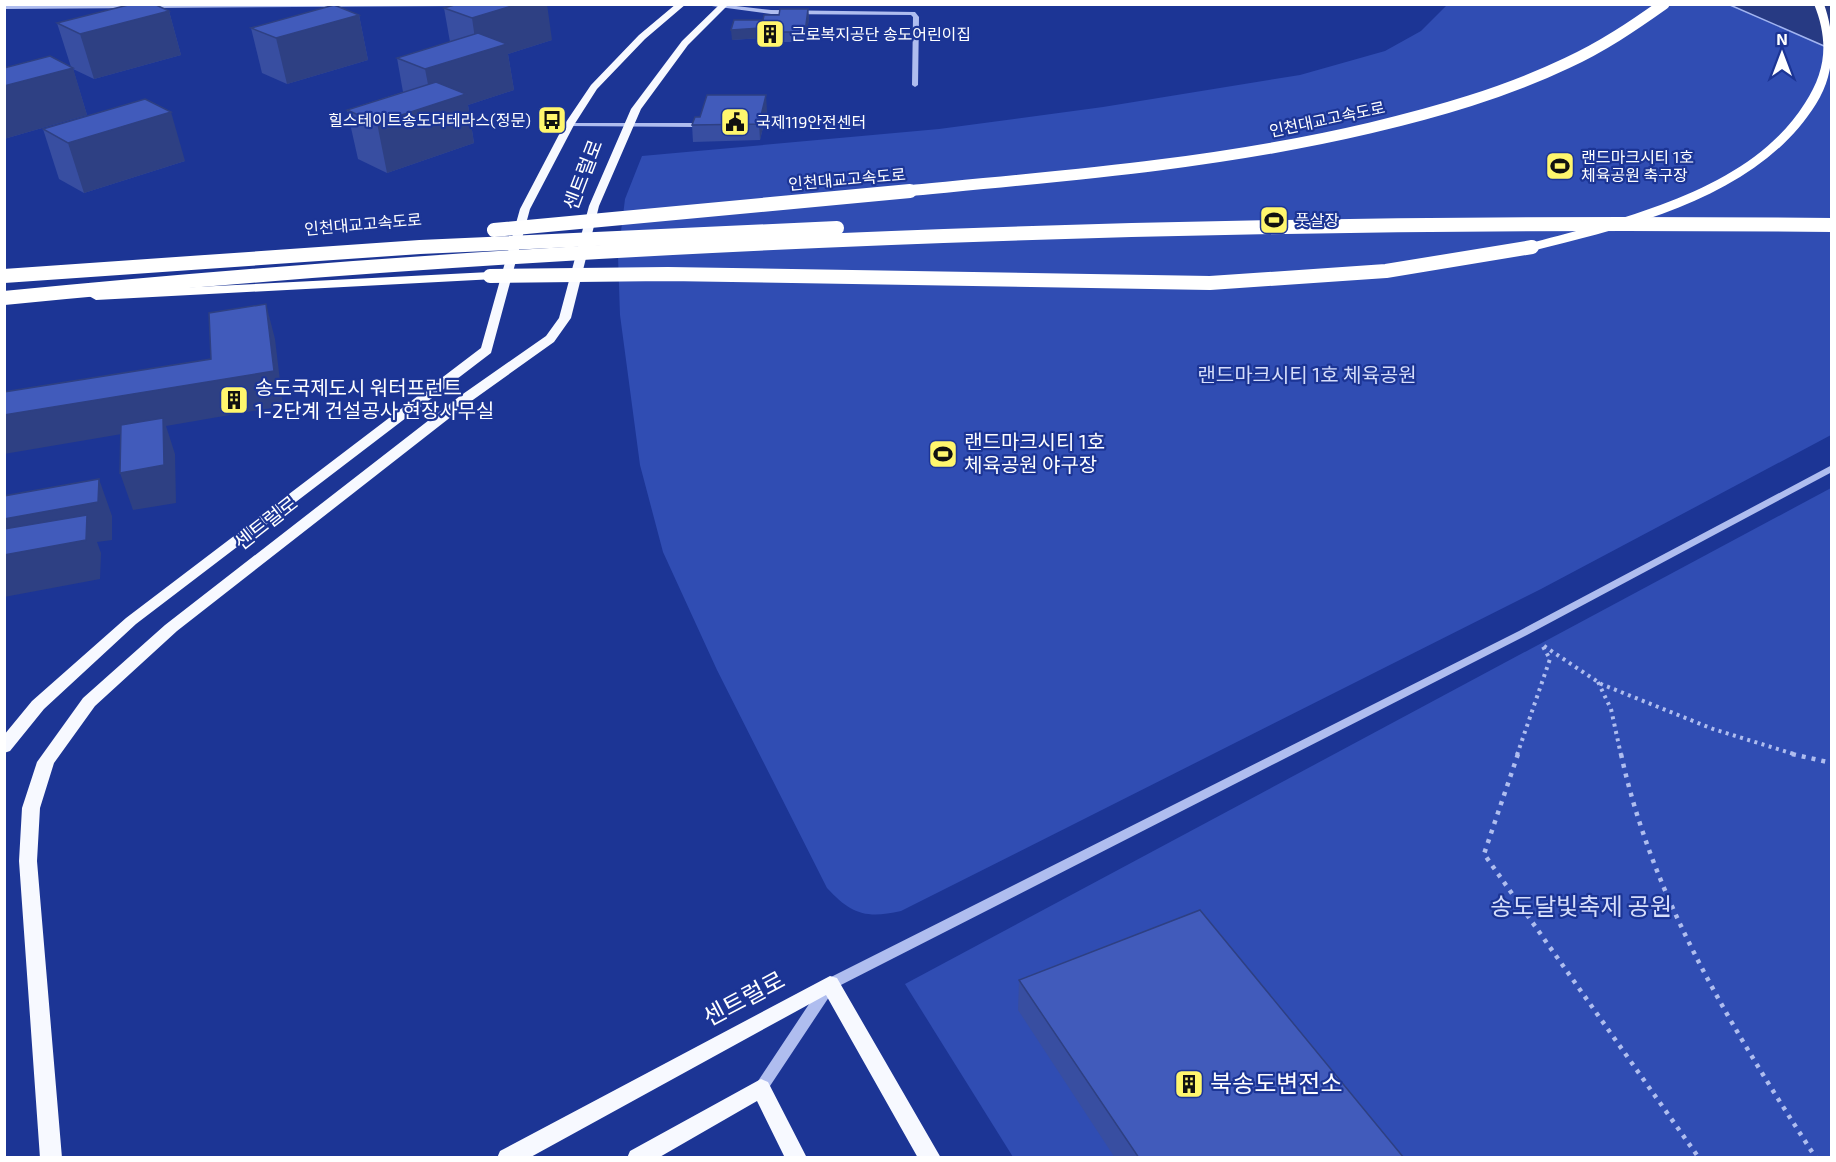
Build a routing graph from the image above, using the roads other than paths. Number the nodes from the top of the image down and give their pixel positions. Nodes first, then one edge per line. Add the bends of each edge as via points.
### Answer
1 (464, 4) edge
2 (682, 4) edge
3 (699, 4) edge
4 (1664, 4) edge
5 (1819, 4) edge
6 (372, 5) edge
7 (724, 6) edge
8 (4, 7) edge
9 (915, 85) dead end
10 (569, 125) junction
11 (629, 125) junction
12 (696, 125) edge
13 (1832, 216) edge
14 (1832, 225) edge
15 (4, 276) edge
16 (4, 299) edge
17 (1832, 468) edge
18 (4, 747) edge
19 (830, 984) junction
20 (761, 1088) junction
21 (51, 1158) edge
22 (508, 1158) edge
23 (638, 1158) edge
24 (796, 1158) edge
25 (930, 1158) edge

1 - 6 street
2 - 10 main road, 센트럴로 via 642,37 594,87
3 - 7 street
4 - 15 highway, 인천대교고속도로, bridge via 1628,32 1519,86 1348,134 1226,158
5 - 16 highway, bridge via 1829,25 1831,55 1826,77 1792,131 1752,164 1717,184 1637,218 1532,247 1386,271 1210,283 549,275
6 - 8 street
7 - 9 street via 771,12 913,13
7 - 11 main road, 센트럴로 via 685,43 636,109
10 - 11 street
10 - 18 main road, 센트럴로 via 525,209 487,350 131,621 38,705
11 - 12 street
11 - 21 main road, 센트럴로 via 594,206 565,318 550,339 465,399 171,628 89,702 46,762 31,807 28,861
13 - 15 highway, 인천대교고속도로, bridge via 1528,213 723,231 310,252
14 - 16 highway, bridge via 1336,224 926,236 274,272
17 - 19 street via 1523,633
19 - 20 street
19 - 22 main road, 센트럴로
19 - 25 main road
20 - 23 main road
20 - 24 main road

